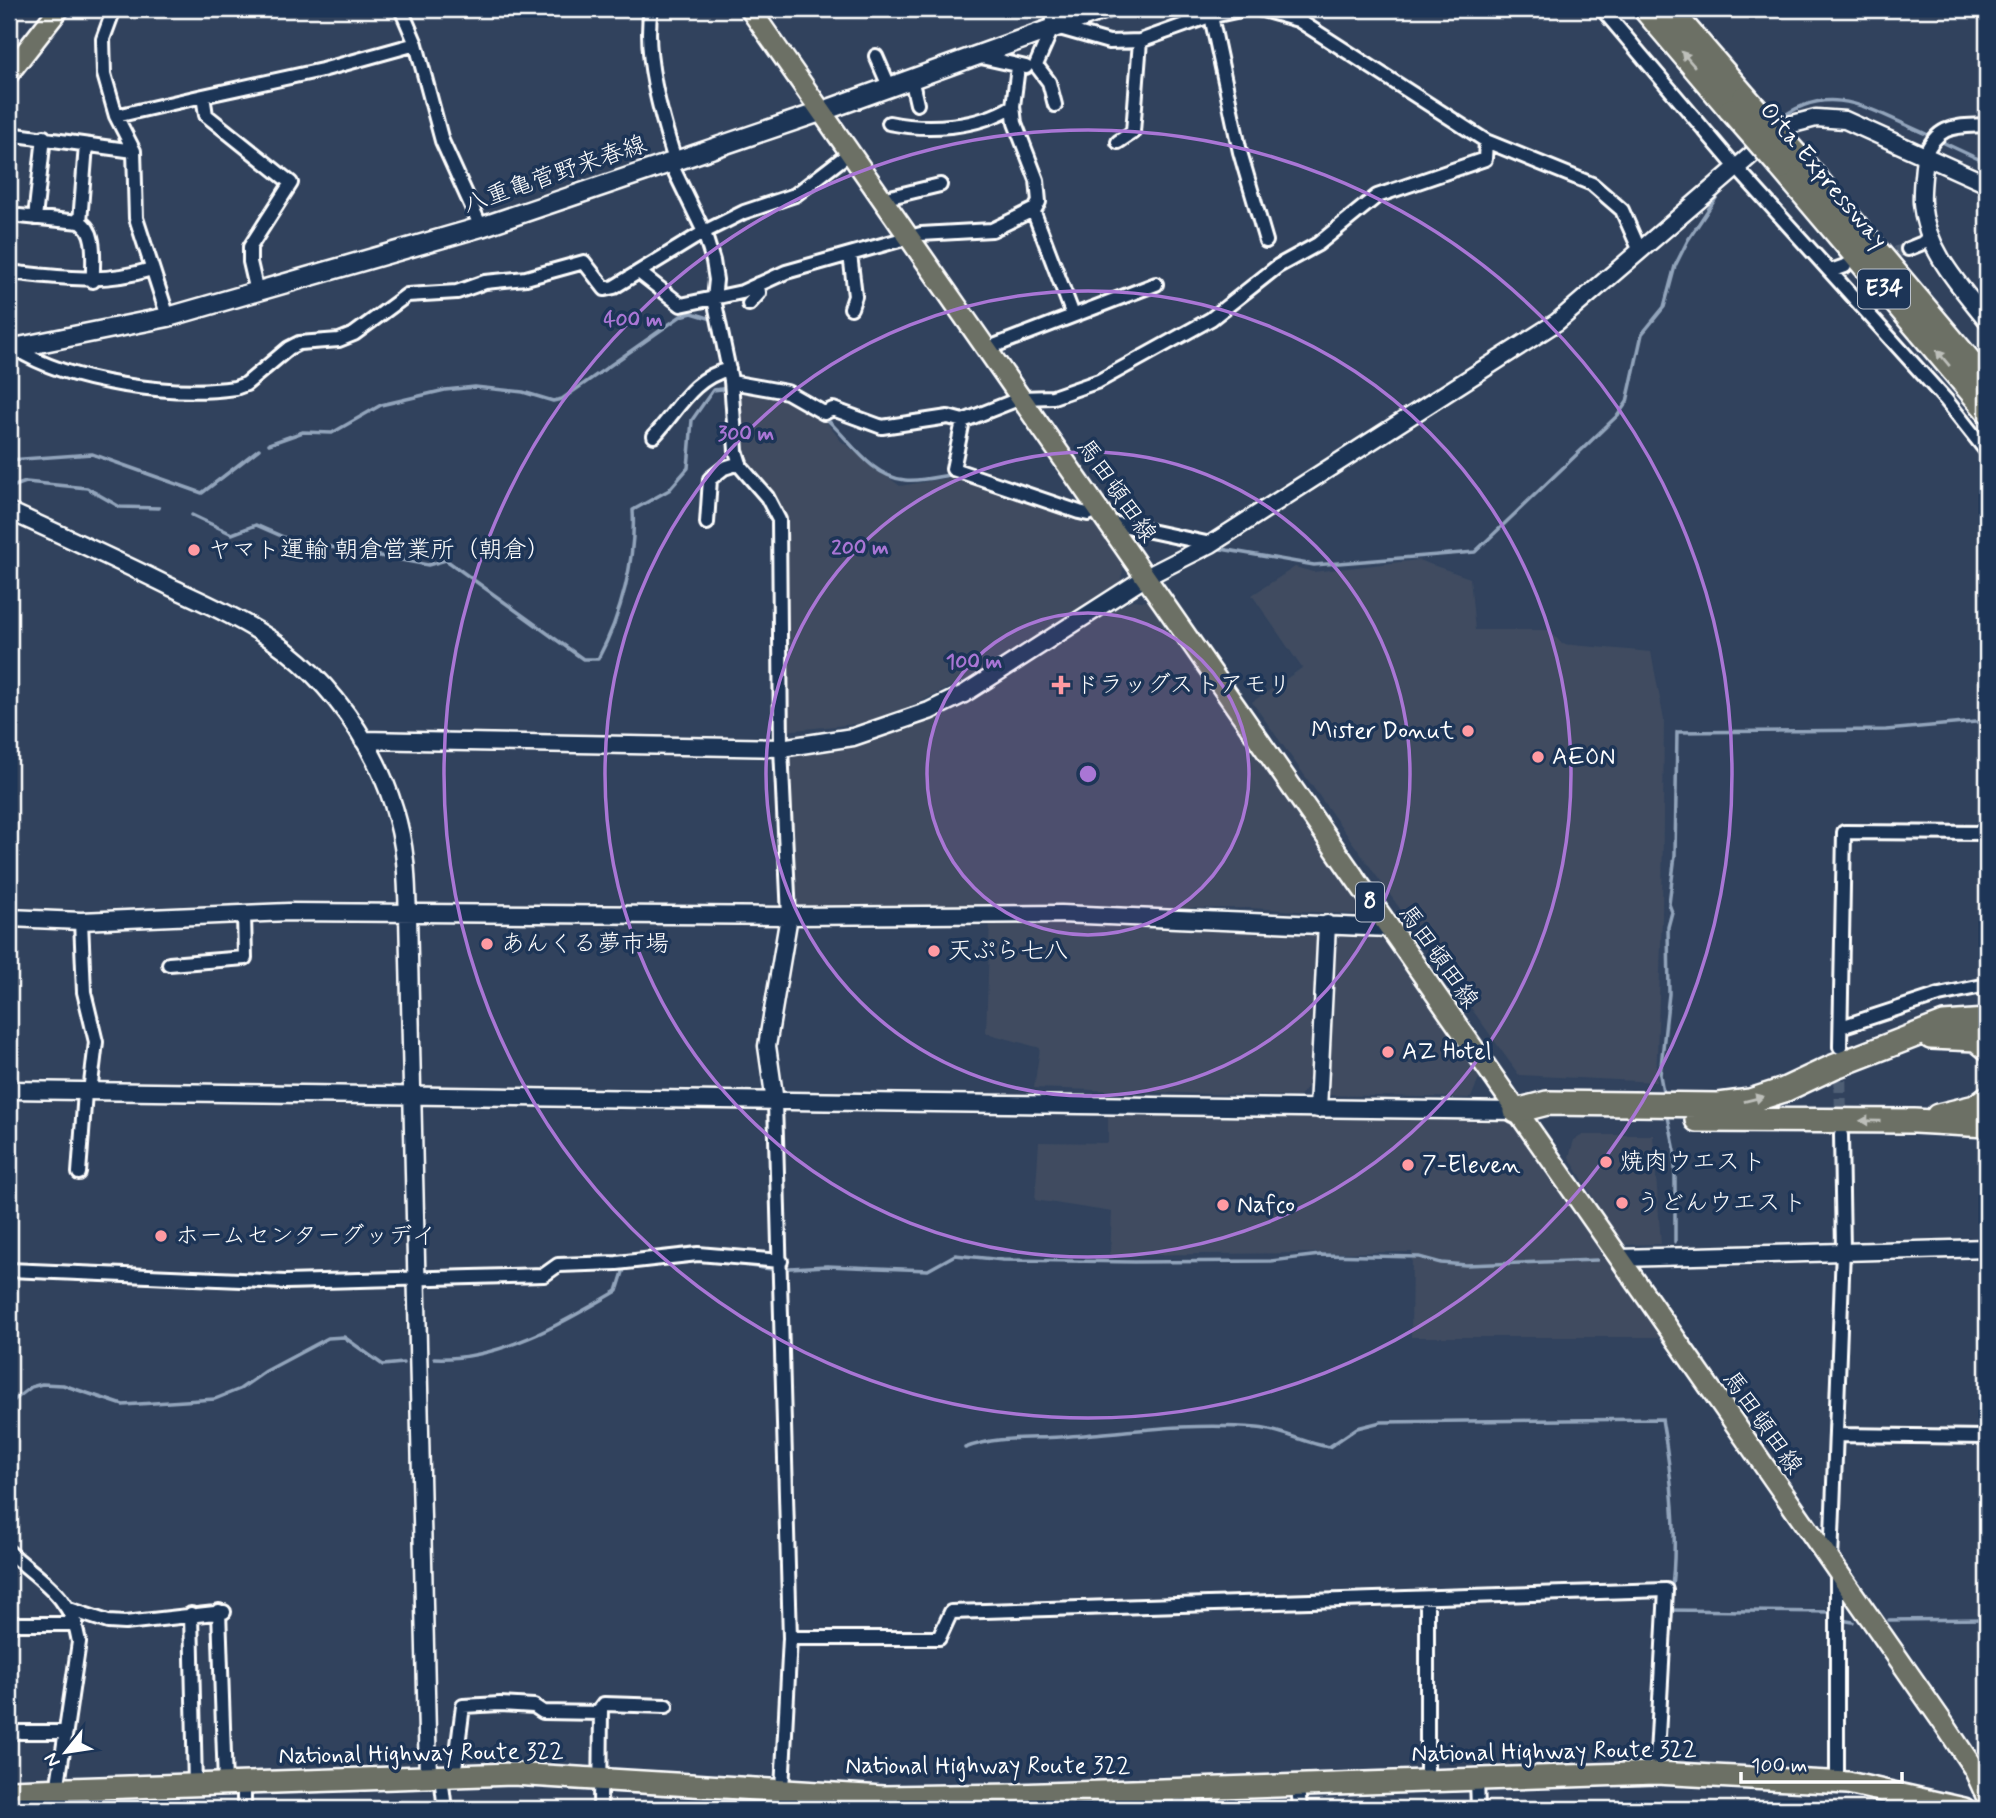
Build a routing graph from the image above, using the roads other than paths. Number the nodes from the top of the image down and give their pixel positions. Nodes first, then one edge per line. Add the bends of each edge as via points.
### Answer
1 (59, 9) edge
2 (114, 9) edge
3 (401, 9) edge
4 (651, 9) edge
5 (750, 9) edge
6 (1106, 9) edge
7 (1245, 9) edge
8 (1259, 9) edge
9 (1602, 9) edge
10 (1645, 9) edge
11 (1669, 9) edge
12 (1211, 16) junction
13 (1053, 17) edge
14 (1140, 41) junction
15 (416, 44) junction
16 (972, 55) junction
17 (876, 56) dead end
18 (1036, 65) junction
19 (1018, 67) junction
20 (9, 72) edge
21 (911, 78) junction
22 (889, 86) junction
23 (203, 96) junction
24 (1738, 103) junction
25 (917, 104) dead end
26 (1055, 105) dead end
27 (1013, 106) junction
28 (823, 111) junction
29 (116, 116) junction
30 (889, 122) dead end
31 (1987, 125) edge
32 (9, 134) edge
33 (44, 137) junction
34 (1486, 141) junction
35 (1118, 142) dead end
36 (86, 145) junction
37 (134, 150) junction
38 (851, 152) junction
39 (1925, 155) junction
40 (1788, 161) junction
41 (673, 164) junction
42 (1735, 166) junction
43 (1987, 184) edge
44 (940, 185) dead end
45 (882, 199) junction
46 (1033, 210) junction
47 (9, 215) edge
48 (35, 218) junction
49 (80, 222) junction
50 (481, 228) junction
51 (704, 232) junction
52 (908, 238) junction
53 (1930, 240) junction
54 (1266, 241) dead end
55 (1908, 249) tunnel mouth
56 (1640, 251) junction
57 (850, 254) junction
58 (1845, 266) dead end
59 (152, 269) junction
60 (1831, 271) junction
61 (17, 273) dead end
62 (640, 273) junction
63 (93, 281) junction
64 (758, 284) junction
65 (1156, 284) dead end
66 (257, 292) junction
67 (714, 299) junction
68 (749, 303) dead end
69 (850, 308) dead end
70 (1073, 316) junction
71 (168, 317) junction
72 (1987, 320) edge
73 (12, 349) edge
74 (986, 349) junction
75 (729, 369) junction
76 (1987, 382) edge
77 (731, 386) junction
78 (1960, 396) dead end
79 (1021, 398) junction
80 (1945, 400) junction
81 (1987, 410) edge
82 (963, 421) junction
83 (654, 436) dead end
84 (1987, 452) edge
85 (740, 463) junction
86 (9, 512) edge
87 (1103, 516) junction
88 (707, 523) dead end
89 (1211, 544) junction
90 (1146, 578) junction
91 (363, 740) junction
92 (781, 748) junction
93 (1987, 833) edge
94 (244, 914) junction
95 (408, 914) junction
96 (789, 916) junction
97 (9, 918) edge
98 (81, 921) junction
99 (1327, 924) junction
100 (1388, 928) junction
101 (169, 964) dead end
102 (1987, 985) edge
103 (1987, 1021) edge
104 (1841, 1027) junction
105 (1907, 1037) junction
106 (1840, 1047) tunnel mouth
107 (1987, 1048) edge
108 (9, 1090) edge
109 (87, 1092) junction
110 (412, 1097) junction
111 (1987, 1098) edge
112 (775, 1102) junction
113 (1318, 1109) junction
114 (1517, 1111) junction
115 (1914, 1121) junction
116 (1987, 1125) edge
117 (1841, 1135) tunnel mouth
118 (79, 1173) dead end
119 (1987, 1248) edge
120 (1843, 1250) junction
121 (1620, 1258) junction
122 (781, 1266) junction
123 (9, 1270) edge
124 (415, 1279) junction
125 (1838, 1435) junction
126 (1987, 1437) edge
127 (9, 1552) edge
128 (1834, 1569) junction
129 (1427, 1598) junction
130 (69, 1609) junction
131 (191, 1614) junction
132 (9, 1623) edge
133 (76, 1624) junction
134 (790, 1638) junction
135 (666, 1706) dead end
136 (601, 1713) junction
137 (9, 1732) edge
138 (66, 1732) junction
139 (1656, 1773) junction
140 (441, 1777) junction
141 (598, 1779) junction
142 (1477, 1779) junction
143 (1427, 1781) junction
144 (1837, 1782) junction
145 (235, 1784) junction
146 (1298, 1784) junction
147 (195, 1785) junction
148 (9, 1791) edge
149 (57, 1791) junction
150 (1987, 1798) edge
151 (781, 1799) edge
152 (1181, 1799) edge
153 (1141, 1800) edge
154 (947, 1802) edge
155 (1016, 1802) edge
156 (891, 1803) edge
157 (244, 1809) edge
158 (445, 1809) edge
159 (600, 1809) edge
160 (1300, 1809) edge
161 (1478, 1809) edge
162 (1964, 1809) edge

1 - 20 main road
2 - 29 street via 101,49
3 - 15 street
4 - 41 street via 647,29
5 - 28 main road, 馬田頓田線 / 8
6 - 13 main road, 八重亀菅野来春線
7 - 12 street
8 - 34 street via 1298,20
9 - 42 street
24 -> 10 highway, Oita Expressway / E34
11 - 24 highway, Oita Expressway / E34
12 - 14 street
12 - 54 street via 1240,152
13 - 14 street via 1109,42
13 - 16 main road, 八重亀菅野来春線
13 - 18 street
14 - 35 street via 1133,132
15 - 23 street
15 - 50 street via 442,141
16 - 19 street
16 - 21 main road, 八重亀菅野来春線
17 - 22 street
18 - 19 street
18 - 26 street via 1052,89
19 - 27 street
21 - 22 main road, 八重亀菅野来春線
21 - 25 street
22 - 28 main road, 八重亀菅野来春線
23 - 29 street
23 - 66 street via 206,115 291,183 250,247
24 - 40 highway, Oita Expressway / E34, bridge
27 - 30 street via 985,118 937,127
27 - 46 street via 1037,180 1039,202
28 - 38 main road, 馬田頓田線 / 8
28 - 41 main road, 八重亀菅野来春線
29 - 37 street
31 - 39 street via 1942,130
32 - 33 street
33 - 36 street
33 - 48 street
34 - 56 street via 1592,184 1622,210
34 - 79 street via 1485,159 1377,195 1318,244 1278,266 1211,319 1099,382 1053,397
36 - 37 street
36 - 49 street
37 - 59 street via 136,218
38 - 45 main road, 馬田頓田線 / 8
38 - 51 street via 795,195
39 - 42 street via 1845,120 1816,118 1785,126
39 - 43 street
39 - 53 street via 1922,203
40 - 76 highway, Oita Expressway / E34
81 -> 40 highway, Oita Expressway / E34
41 - 50 main road, 八重亀菅野来春線
41 - 51 street
42 - 56 street
42 - 60 street
44 - 45 street
45 - 52 main road, 馬田頓田線 / 8
46 - 52 street via 992,230
46 - 70 street
47 - 48 street
48 - 49 street
49 - 63 street via 92,235
50 - 66 main road, 八重亀菅野来春線
51 - 62 street
51 - 67 street via 716,280
52 - 57 street
52 - 74 main road, 馬田頓田線 / 8
53 - 55 street
53 - 72 street
56 - 89 street via 1557,321
57 - 64 street
57 - 69 street via 855,296
58 - 60 street
59 - 63 street
59 - 71 street
60 - 80 street
61 - 63 street
62 - 67 street via 681,305
62 - 73 street via 606,289 584,262 457,292 414,292 354,334 299,343 246,384 225,390 135,388 38,363
64 - 67 street
64 - 68 street via 759,293
65 - 70 street
66 - 71 main road, 八重亀菅野来春線
67 - 75 street
70 - 74 street
71 - 73 main road, 八重亀菅野来春線
74 - 79 main road, 馬田頓田線 / 8
75 - 77 street
75 - 83 street via 698,383
77 - 82 street via 787,392 824,413 833,409 882,427 948,417
77 - 85 street
78 - 80 street
79 - 82 street
79 - 87 main road, 馬田頓田線 / 8
80 - 84 street
82 - 87 street via 953,469
85 - 88 street via 710,479
85 - 92 street via 779,520
86 - 91 street via 258,631 307,669
87 - 89 street
87 - 90 main road, 馬田頓田線 / 8
89 - 90 street
90 - 92 street via 964,694 929,711 853,737
90 - 100 main road, 馬田頓田線 / 8
91 - 92 street
91 - 95 street via 397,821
92 - 96 street
93 - 104 street via 1844,832
94 - 95 street
94 - 98 street
94 - 101 street via 245,958
95 - 96 street
95 - 110 street
96 - 99 street via 1061,914
96 - 112 street via 767,1046
97 - 98 street
98 - 109 street via 84,992 96,1042
99 - 100 street
99 - 113 street
100 - 114 main road, 馬田頓田線 / 8
102 - 104 street via 1939,995
103 - 105 highway via 1944,1024
104 - 106 street
105 - 107 highway via 1976,1039
114 -> 105 highway via 1547,1103 1719,1105 1750,1101
108 - 109 street
109 - 110 street
109 - 118 street
110 - 112 street
110 - 124 street
111 - 115 highway via 1975,1107
112 - 113 street
112 - 122 street
113 - 114 street
115 -> 114 highway via 1552,1116
114 - 121 main road, 馬田頓田線 / 8
115 - 116 highway
117 - 120 street
119 - 120 street
120 - 121 street
120 - 125 street
121 - 128 main road, 馬田頓田線 / 8
122 - 124 street via 698,1254 558,1265 544,1275
122 - 134 street
123 - 124 street via 285,1282
124 - 140 street
125 - 126 street
125 - 128 street
127 - 130 street
128 - 144 street
128 - 150 main road, 馬田頓田線 / 8 via 1946,1727
129 - 134 street via 951,1612 939,1638
129 - 139 street via 1666,1590
129 - 143 street
130 - 131 street via 125,1623
130 - 133 street
131 - 145 street via 222,1612
131 - 147 street
132 - 133 street
133 - 138 street via 79,1642
134 - 151 street
135 - 136 street via 604,1704
136 - 140 street via 543,1712 534,1706 500,1704 463,1706
136 - 141 street
137 - 138 street
138 - 149 street
139 - 142 highway, National Highway Route 322
139 - 144 highway, National Highway Route 322
140 - 141 highway, National Highway Route 322 via 513,1774
140 - 145 highway, National Highway Route 322
140 - 158 street
141 - 151 highway, National Highway Route 322
141 - 159 street
142 - 143 highway, National Highway Route 322
142 - 161 street
143 - 146 highway, National Highway Route 322
144 - 162 highway, National Highway Route 322
145 - 147 highway, National Highway Route 322
145 - 157 street
146 - 152 highway, National Highway Route 322
146 - 160 street
147 - 149 highway, National Highway Route 322
148 - 149 highway, National Highway Route 322
151 - 156 highway, National Highway Route 322
152 - 153 highway, National Highway Route 322
153 - 155 highway, National Highway Route 322
154 - 155 highway, National Highway Route 322
154 - 156 highway, National Highway Route 322

